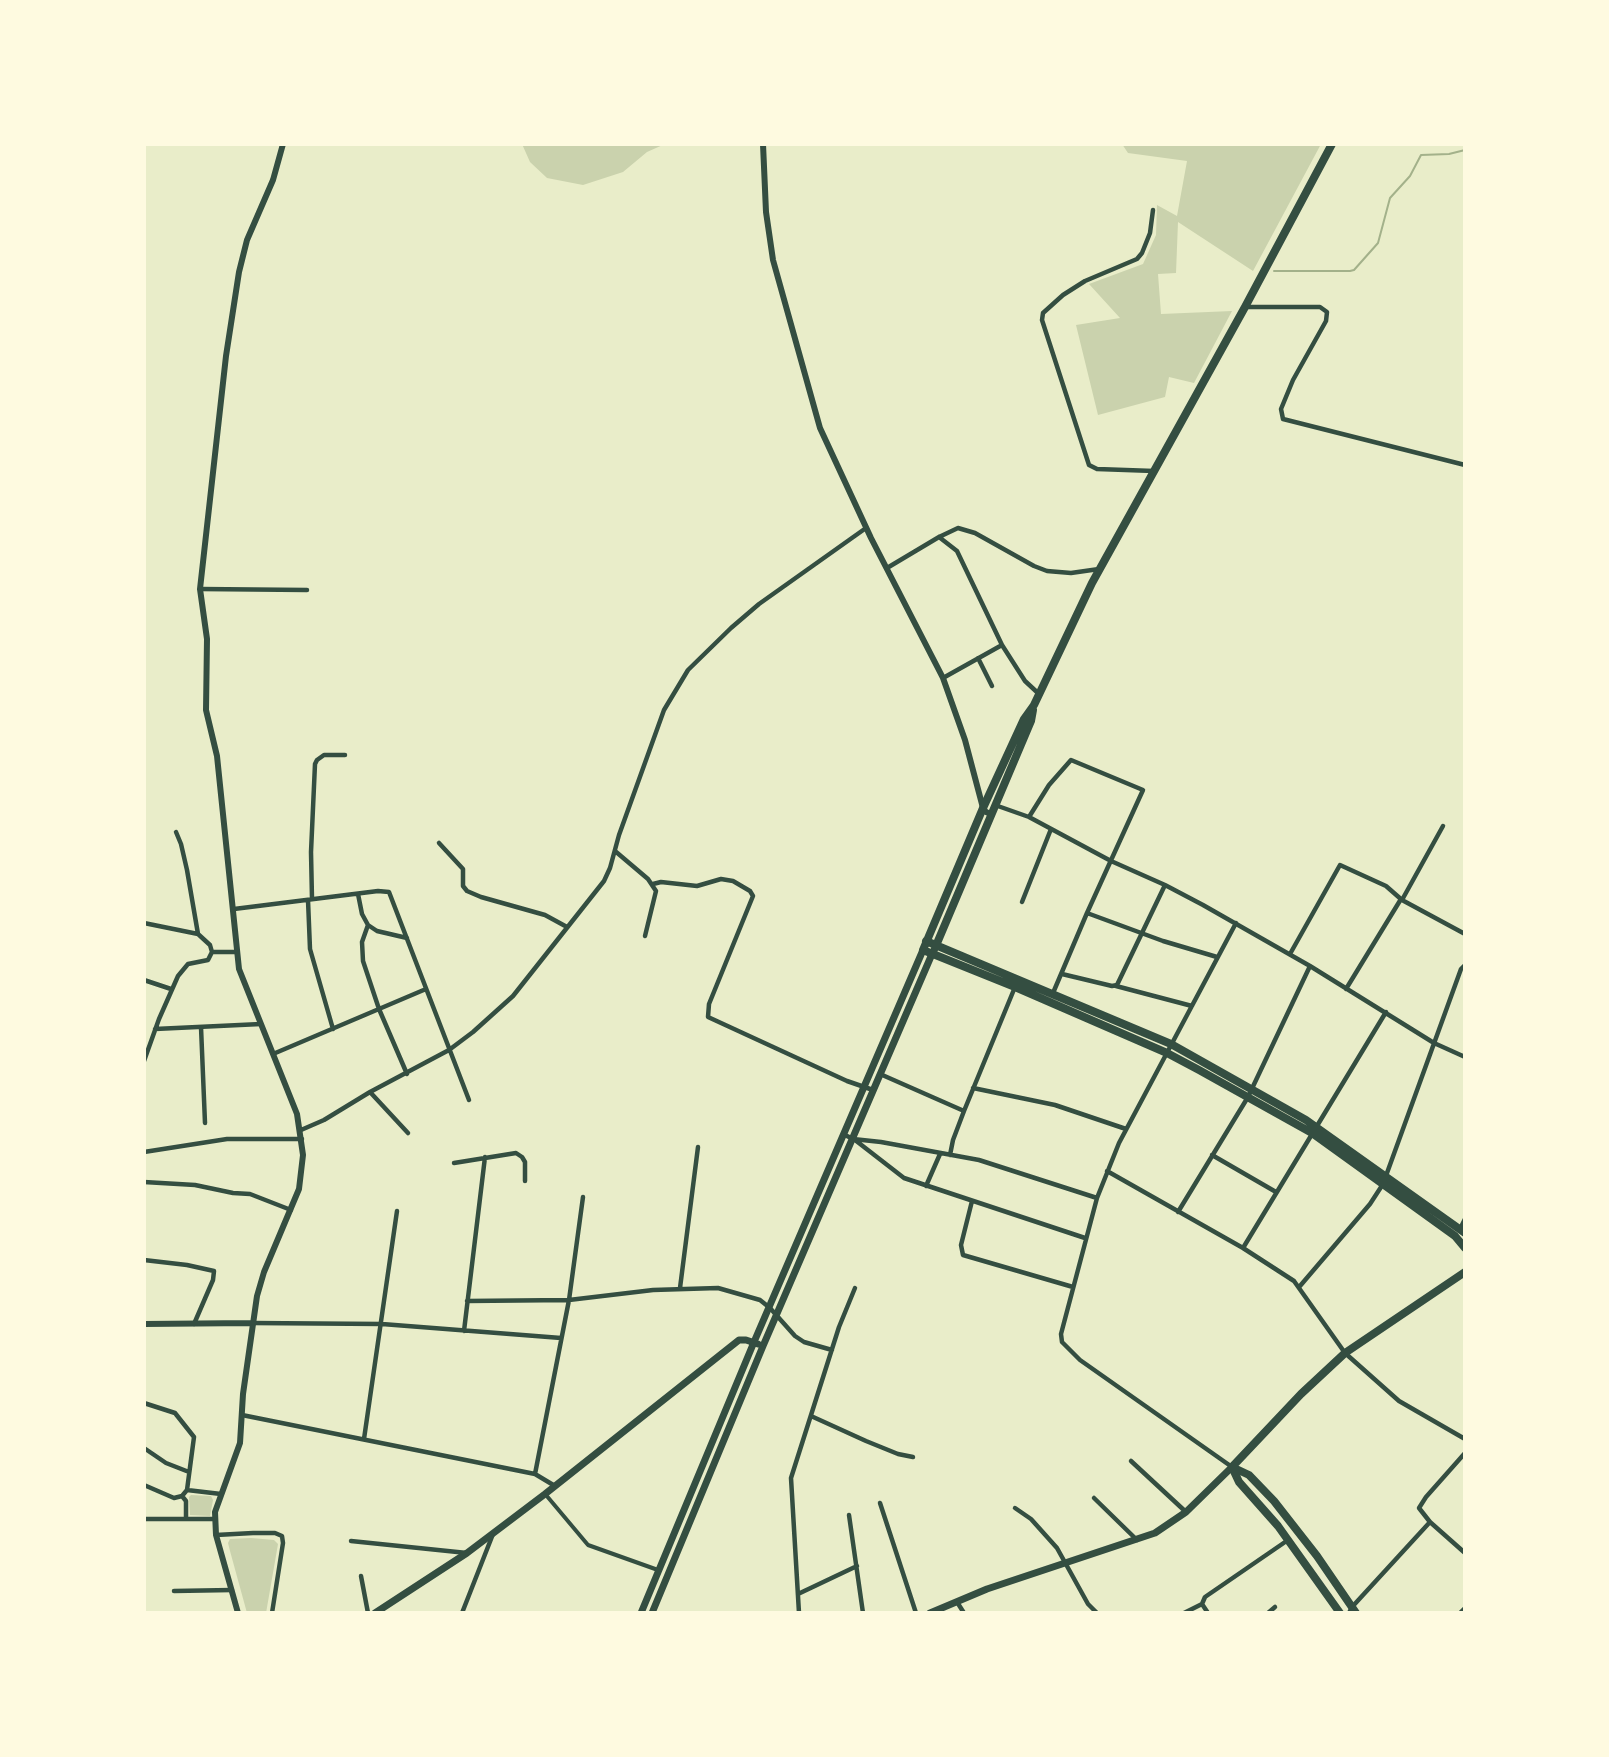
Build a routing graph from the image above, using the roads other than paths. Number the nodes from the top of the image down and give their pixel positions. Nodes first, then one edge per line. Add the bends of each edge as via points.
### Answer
1 (283, 144) edge
2 (763, 144) edge
3 (1332, 144) edge
4 (1153, 210) dead end
5 (1245, 307) junction
6 (1465, 465) edge
7 (1154, 471) junction
8 (866, 528) junction
9 (939, 537) junction
10 (887, 568) junction
11 (1100, 569) junction
12 (200, 589) junction
13 (308, 590) dead end
14 (1002, 645) junction
15 (978, 658) junction
16 (943, 678) junction
17 (992, 686) dead end
18 (1040, 694) junction
19 (1034, 705) junction
20 (345, 755) dead end
21 (995, 805) junction
22 (983, 808) junction
23 (991, 814) junction
24 (1029, 817) junction
25 (1443, 826) dead end
26 (1052, 829) junction
27 (176, 832) dead end
28 (439, 843) dead end
29 (615, 851) junction
30 (1111, 861) junction
31 (653, 884) junction
32 (1165, 885) junction
33 (358, 894) junction
34 (1401, 899) junction
35 (310, 900) junction
36 (1022, 902) dead end
37 (234, 909) junction
38 (1087, 913) junction
39 (144, 922) edge
40 (1236, 923) junction
41 (368, 925) junction
42 (567, 927) junction
43 (1465, 933) edge
44 (198, 934) junction
45 (1143, 934) junction
46 (645, 936) dead end
47 (407, 938) junction
48 (927, 941) junction
49 (936, 945) junction
50 (922, 950) junction
51 (212, 952) junction
52 (236, 952) junction
53 (932, 954) junction
54 (1290, 954) junction
55 (1217, 957) junction
56 (1465, 964) edge
57 (1310, 966) junction
58 (1062, 974) junction
59 (1018, 979) junction
60 (144, 980) edge
61 (1115, 986) junction
62 (1015, 987) junction
63 (171, 989) junction
64 (426, 989) junction
65 (1346, 989) junction
66 (1053, 993) junction
67 (1192, 1006) junction
68 (379, 1009) junction
69 (1386, 1012) junction
70 (261, 1024) junction
71 (201, 1027) junction
72 (155, 1029) junction
73 (333, 1029) junction
74 (1434, 1043) junction
75 (1171, 1044) junction
76 (449, 1050) junction
77 (1167, 1053) junction
78 (145, 1054) edge
79 (273, 1054) junction
80 (1465, 1057) edge
81 (144, 1061) edge
82 (406, 1074) junction
83 (880, 1074) junction
84 (863, 1088) junction
85 (973, 1088) junction
86 (1252, 1089) junction
87 (873, 1090) junction
88 (370, 1092) junction
89 (1248, 1097) junction
90 (469, 1100) dead end
91 (964, 1111) junction
92 (205, 1123) dead end
93 (1126, 1129) junction
94 (301, 1130) junction
95 (1314, 1130) junction
96 (408, 1133) dead end
97 (843, 1134) junction
98 (302, 1138) junction
99 (853, 1138) junction
100 (698, 1147) dead end
101 (144, 1152) edge
102 (940, 1154) junction
103 (950, 1155) junction
104 (1212, 1155) junction
105 (485, 1157) junction
106 (454, 1163) dead end
107 (1107, 1171) junction
108 (1386, 1176) junction
109 (525, 1181) dead end
110 (144, 1182) edge
111 (1383, 1185) junction
112 (926, 1186) junction
113 (1276, 1192) junction
114 (583, 1197) dead end
115 (1097, 1198) junction
116 (972, 1201) junction
117 (291, 1210) junction
118 (397, 1211) dead end
119 (1178, 1212) junction
120 (1465, 1219) edge
121 (1462, 1231) edge
122 (1085, 1238) junction
123 (1243, 1248) junction
124 (1465, 1248) edge
125 (144, 1260) edge
126 (1465, 1272) edge
127 (1300, 1286) junction
128 (1073, 1287) junction
129 (680, 1288) junction
130 (855, 1288) dead end
131 (568, 1299) junction
132 (467, 1301) junction
133 (770, 1308) junction
134 (778, 1316) junction
135 (252, 1323) junction
136 (144, 1324) edge
137 (194, 1324) junction
138 (381, 1324) junction
139 (464, 1331) junction
140 (561, 1338) junction
141 (754, 1342) junction
142 (763, 1346) junction
143 (832, 1350) junction
144 (1345, 1353) junction
145 (144, 1403) edge
146 (242, 1415) junction
147 (811, 1416) junction
148 (364, 1439) junction
149 (1465, 1439) edge
150 (144, 1448) edge
151 (1465, 1453) edge
152 (913, 1457) dead end
153 (1131, 1461) dead end
154 (1232, 1467) junction
155 (189, 1472) junction
156 (536, 1474) junction
157 (144, 1485) edge
158 (555, 1486) junction
159 (187, 1490) junction
160 (221, 1494) junction
161 (545, 1494) junction
162 (182, 1496) junction
163 (1094, 1498) dead end
164 (880, 1503) dead end
165 (1016, 1508) dead end
166 (1186, 1512) junction
167 (849, 1515) dead end
168 (144, 1519) edge
169 (186, 1519) junction
170 (215, 1519) junction
171 (1430, 1522) junction
172 (493, 1533) junction
173 (216, 1535) junction
174 (1137, 1540) junction
175 (1288, 1540) junction
176 (351, 1541) dead end
177 (467, 1553) junction
178 (1465, 1553) edge
179 (1066, 1563) junction
180 (857, 1566) junction
181 (658, 1570) junction
182 (361, 1576) dead end
183 (232, 1590) junction
184 (174, 1591) dead end
185 (798, 1594) junction
186 (957, 1602) junction
187 (1202, 1604) junction
188 (1275, 1607) dead end
189 (1465, 1608) edge
190 (1352, 1611) edge
191 (238, 1613) edge
192 (272, 1613) edge
193 (368, 1613) edge
194 (375, 1613) edge
195 (462, 1613) edge
196 (641, 1613) edge
197 (652, 1613) edge
198 (799, 1613) edge
199 (863, 1613) edge
200 (916, 1613) edge
201 (930, 1613) edge
202 (964, 1613) edge
203 (1097, 1613) edge
204 (1184, 1613) edge
205 (1208, 1613) edge
206 (1269, 1613) edge
207 (1340, 1613) edge
208 (1460, 1613) edge

1 - 12 street via 238,272
2 - 8 street via 767,220 779,284 820,428
3 - 5 main road
4 - 7 street via 1150,233 1137,260 1084,281 1043,313 1042,320 1089,465 1097,469
5 - 6 street via 1320,307 1327,312 1326,321 1289,389 1281,412 1283,419
5 - 7 main road
7 - 11 main road
8 - 10 street
8 - 29 street via 759,604 688,670 664,711
9 - 10 street
9 - 11 street via 954,528 964,528 1047,571
9 - 14 street via 957,551
10 - 16 street
11 - 18 main road
12 - 13 street
12 - 37 street via 207,639 206,710 217,756
14 - 15 street
14 - 18 street via 1020,675
15 - 16 street
15 - 17 street
16 - 22 street
18 - 19 main road
19 - 21 main road via 1031,721
19 - 22 main road
20 - 35 street via 322,757 314,769
21 - 23 main road
21 - 24 street
22 - 23 street
22 - 48 main road
23 - 49 main road
24 - 26 street
24 - 30 street via 1049,784 1071,760 1143,790
25 - 34 street
26 - 30 street
26 - 36 street
27 - 44 street
28 - 42 street via 463,869 463,886 467,891 544,915
29 - 31 street
29 - 42 street via 604,881
30 - 32 street
30 - 38 street
31 - 46 street via 657,896
31 - 84 street via 697,886 721,879 745,887 753,896 709,1004 708,1017
32 - 40 street
32 - 45 street
33 - 35 street
33 - 41 street
33 - 47 street via 389,892
34 - 43 street
34 - 54 street via 1386,886 1340,865
34 - 65 street
35 - 37 street
35 - 73 street via 310,950
37 - 52 street
38 - 45 street
38 - 58 street
39 - 44 street
40 - 54 street
40 - 55 street
41 - 47 street
41 - 68 street via 362,942 363,961
42 - 76 street via 513,996
44 - 51 street
45 - 55 street
45 - 61 street
47 - 64 street
48 - 49 main road
48 - 50 main road
49 - 53 main road
49 - 59 main road
50 - 53 main road
50 - 84 main road
51 - 52 street
51 - 63 street via 208,960 185,966
52 - 70 street via 242,980
53 - 62 main road
53 - 83 main road
54 - 57 street
55 - 67 street
56 - 74 street
57 - 65 street
57 - 86 street
58 - 61 street
58 - 66 street
59 - 62 street
59 - 66 main road
60 - 63 street
61 - 67 street
62 - 77 main road
62 - 85 street
63 - 72 street
64 - 68 street
64 - 76 street
65 - 69 street
66 - 75 main road
67 - 75 street
68 - 73 street
68 - 82 street
69 - 74 street
69 - 95 street
70 - 71 street
70 - 79 street
71 - 72 street
71 - 92 street
72 - 78 street
73 - 79 street
74 - 80 street
74 - 108 street
75 - 77 street
75 - 86 main road
76 - 82 street
76 - 90 street
77 - 89 main road
77 - 93 street
78 - 81 street
79 - 94 street
82 - 88 street
83 - 87 main road
83 - 91 street
84 - 87 street
84 - 97 main road
85 - 91 street
85 - 93 street via 1055,1104
86 - 89 street
86 - 95 main road
87 - 99 main road
88 - 94 street
88 - 96 street
89 - 95 main road
89 - 104 street
91 - 103 street
93 - 107 street
94 - 98 street
95 - 108 main road
95 - 111 main road
95 - 113 street
97 - 99 street
97 - 133 main road
98 - 101 street via 227,1139
98 - 117 street via 302,1176
99 - 102 street
99 - 112 street via 897,1173
99 - 134 main road
100 - 129 street
102 - 103 street
102 - 112 street
103 - 115 street via 986,1162
104 - 113 street
104 - 119 street
105 - 106 street
105 - 109 street via 520,1155 525,1162
105 - 132 street
107 - 115 street
107 - 119 street
108 - 111 street
108 - 121 main road
110 - 117 street via 250,1194
111 - 124 main road via 1455,1236
111 - 127 street
112 - 116 street
113 - 123 street
114 - 131 street
115 - 122 street
116 - 122 street
116 - 128 street via 961,1252 969,1258
117 - 135 street via 264,1272
118 - 138 street
119 - 123 street
120 - 121 street
122 - 128 street
123 - 127 street
125 - 137 street via 214,1271
126 - 144 main road
127 - 144 street
128 - 154 street via 1060,1334 1068,1349
129 - 131 street
129 - 133 street via 726,1289 760,1300
130 - 143 street
131 - 132 street
131 - 140 street
132 - 139 street
133 - 134 street
133 - 141 main road
134 - 142 main road
134 - 143 street via 804,1342
135 - 137 street
135 - 138 street
135 - 146 street
136 - 137 street
138 - 139 street
138 - 148 street
139 - 140 street
140 - 156 street
141 - 142 main road
141 - 158 main road via 739,1340
141 - 181 main road
142 - 197 main road
143 - 147 street
144 - 149 street via 1399,1401
144 - 154 main road
145 - 155 street via 175,1413 194,1437
146 - 148 street
146 - 160 street via 239,1449
147 - 152 street
147 - 185 street via 791,1478
148 - 156 street
150 - 155 street
151 - 171 street via 1419,1507
153 - 166 street
154 - 166 main road
154 - 175 main road via 1239,1482
154 - 190 main road via 1249,1475 1274,1501 1317,1556
155 - 159 street
156 - 158 street
157 - 162 street via 174,1498
158 - 161 main road
159 - 160 street
159 - 162 street
160 - 170 street
161 - 172 main road
161 - 181 street via 588,1545
162 - 169 street via 186,1501
163 - 174 street
164 - 200 street
165 - 179 street via 1045,1534
166 - 174 main road
167 - 180 street
168 - 169 street
169 - 170 street
170 - 173 street
171 - 178 street
171 - 190 street
172 - 177 main road
172 - 195 street
173 - 183 street
173 - 192 street via 282,1536
174 - 179 main road
175 - 187 street via 1206,1596
175 - 207 main road
176 - 177 street
177 - 194 main road
179 - 186 main road
179 - 203 street
180 - 185 street
180 - 199 street
181 - 196 main road
182 - 193 street
183 - 184 street
183 - 191 street
185 - 198 street
186 - 201 main road
186 - 202 street
187 - 204 street
187 - 205 street
188 - 206 street
189 - 208 street

